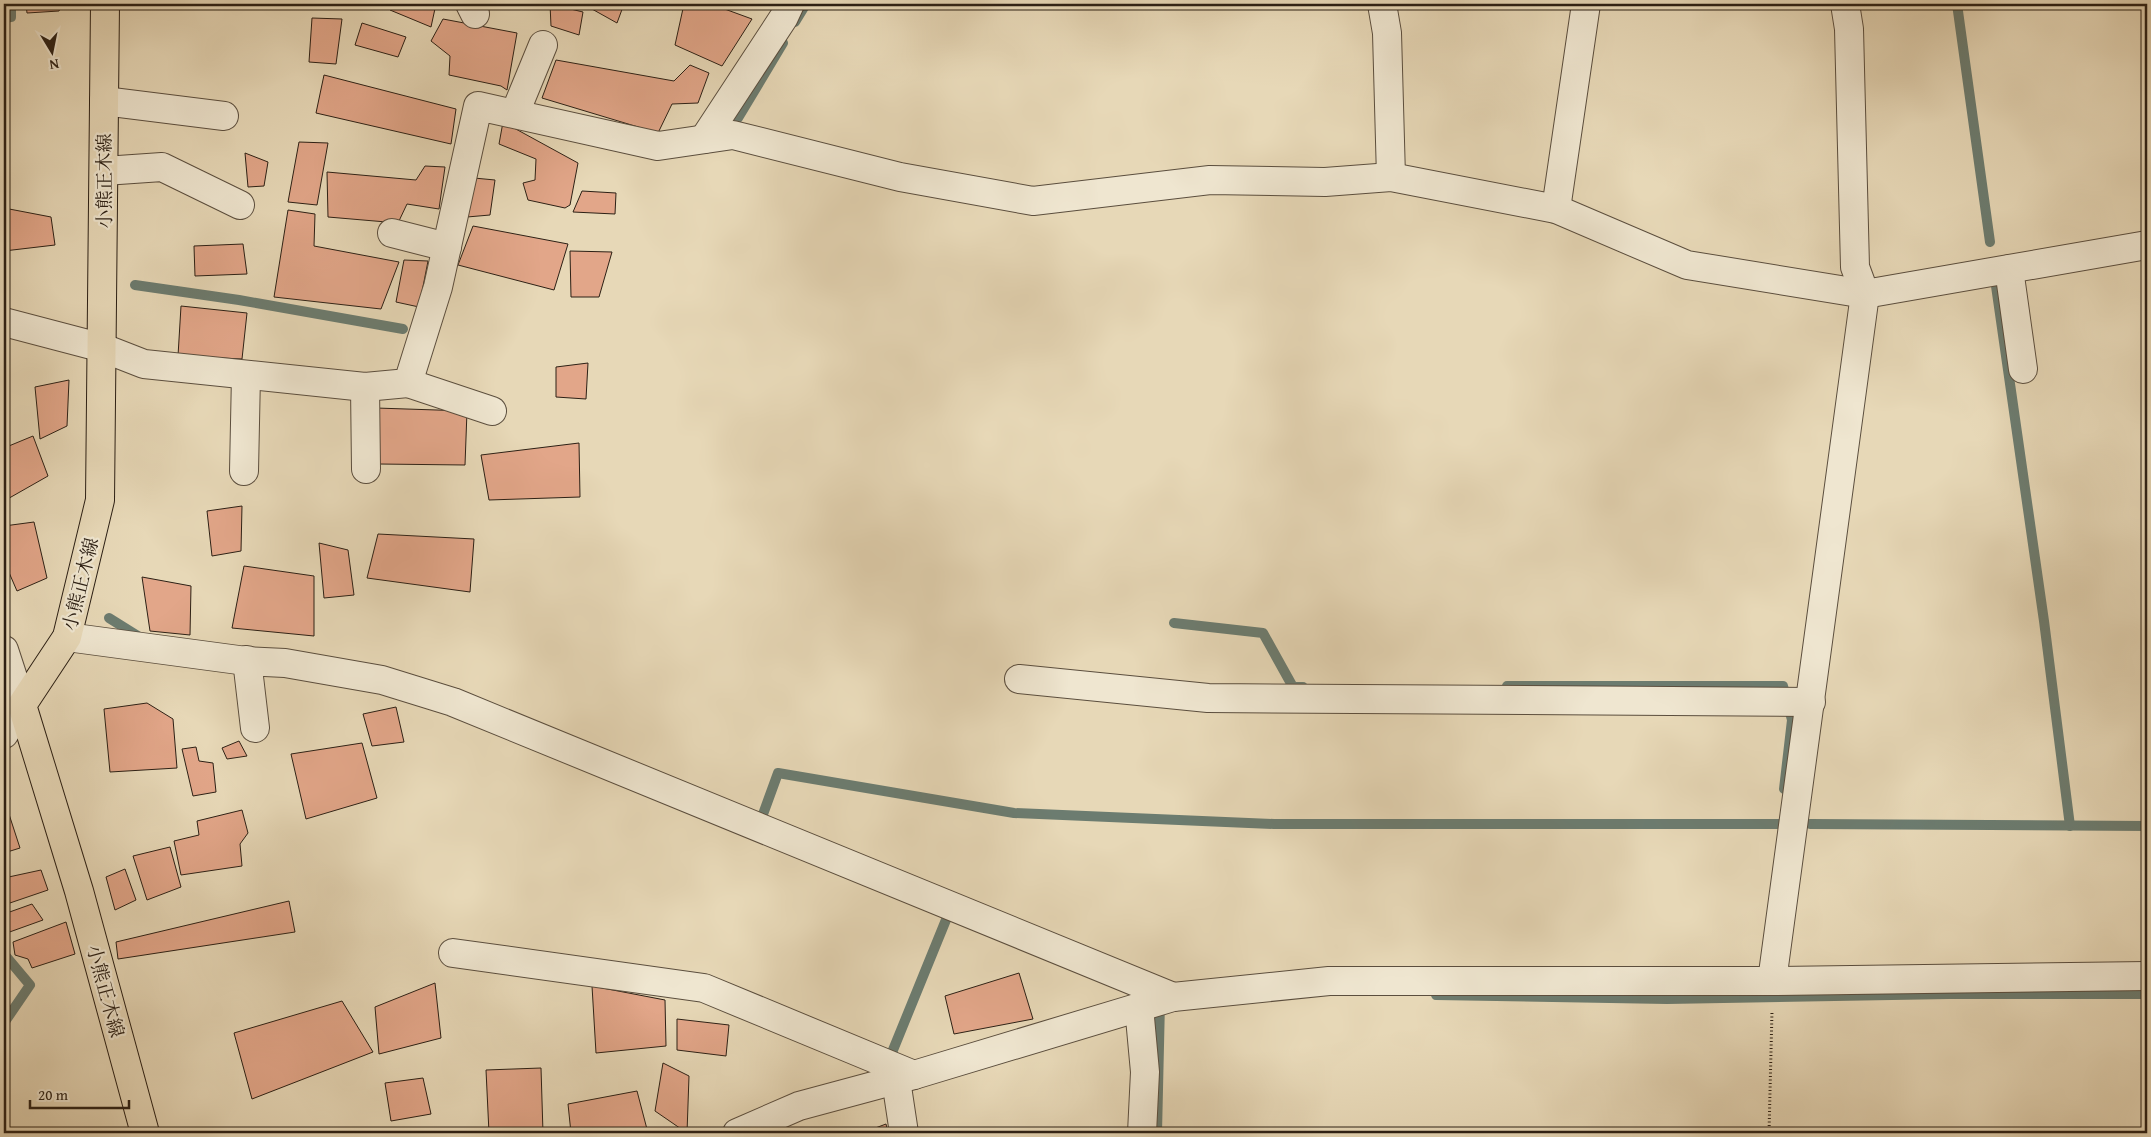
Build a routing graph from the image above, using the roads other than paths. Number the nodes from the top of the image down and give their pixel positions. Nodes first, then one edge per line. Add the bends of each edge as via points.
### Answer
1 (105, 4) edge
2 (790, 4) edge
3 (1382, 4) edge
4 (1586, 4) edge
5 (1844, 4) edge
6 (543, 45) dead end
7 (104, 101) junction
8 (515, 113) junction
9 (224, 116) dead end
10 (704, 139) junction
11 (104, 171) junction
12 (1390, 177) junction
13 (240, 205) dead end
14 (1556, 209) junction
15 (392, 233) dead end
16 (2147, 245) edge
17 (447, 247) junction
18 (2009, 269) junction
19 (1865, 294) junction
20 (4, 322) edge
21 (103, 348) junction
22 (2023, 369) dead end
23 (246, 375) junction
24 (408, 383) junction
25 (365, 388) junction
26 (492, 411) dead end
27 (366, 469) dead end
28 (244, 471) dead end
29 (67, 637) junction
30 (4, 650) edge
31 (247, 660) junction
32 (1019, 679) dead end
33 (1811, 702) junction
34 (22, 705) junction
35 (255, 728) dead end
36 (4, 734) edge
37 (453, 953) dead end
38 (2147, 976) edge
39 (1772, 980) junction
40 (1173, 997) junction
41 (1139, 1007) junction
42 (905, 1078) junction
43 (145, 1133) edge
44 (737, 1133) edge
45 (904, 1133) edge
46 (1142, 1133) edge

1 - 7 main road, 小熊正木線
2 - 10 street
3 - 12 street via 1387,33
4 - 14 street
5 - 19 street via 1849,30 1855,267
6 - 8 street
7 - 9 street
7 - 11 main road, 小熊正木線
8 - 10 street via 658,146
8 - 17 street via 478,106
10 - 12 street via 733,134 900,177 1033,201 1210,180 1325,182
11 - 13 street via 162,166
11 - 21 main road, 小熊正木線
12 - 14 street
14 - 19 street via 1686,264
15 - 17 street
16 - 18 street
17 - 24 street
18 - 19 street
18 - 22 street
19 - 33 street
20 - 21 street
21 - 23 street via 144,364
21 - 29 main road, 小熊正木線 via 100,500
23 - 25 street
23 - 28 street
24 - 25 street
24 - 26 street
25 - 27 street
29 - 31 street
29 - 34 main road, 小熊正木線
30 - 34 street
31 - 35 street
31 - 40 street via 285,663 382,680 453,702
32 - 33 street via 1208,698
33 - 39 street
34 - 36 street
34 - 43 main road, 小熊正木線 via 79,892
37 - 42 street via 704,988
38 - 39 street
39 - 40 street via 1329,981
40 - 41 street
41 - 42 street
41 - 46 street via 1145,1072
42 - 44 street via 799,1106
42 - 45 street

